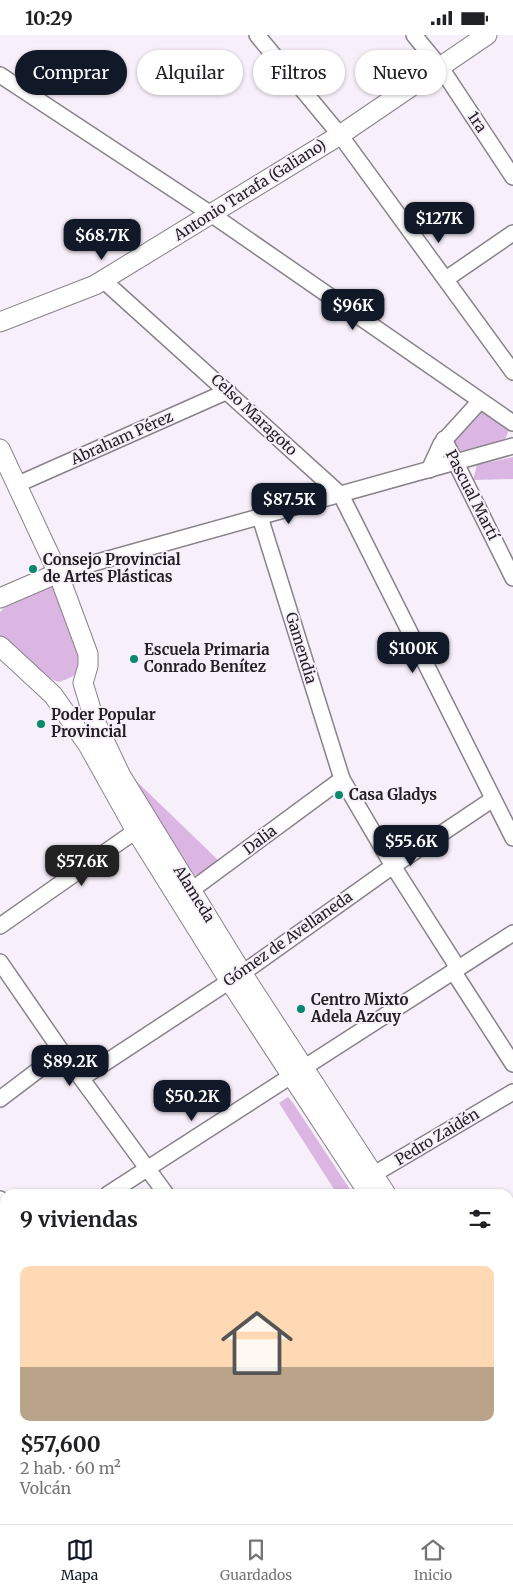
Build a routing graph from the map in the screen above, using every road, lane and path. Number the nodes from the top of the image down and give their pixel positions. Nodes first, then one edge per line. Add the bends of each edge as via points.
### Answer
1 (257, 35) edge
2 (414, 35) edge
3 (487, 35) edge
4 (426, 50) edge
5 (446, 64) edge
6 (0, 75) edge
7 (446, 76) edge
8 (400, 95) edge
9 (340, 135) junction
10 (513, 177) edge
11 (211, 214) junction
12 (513, 233) edge
13 (446, 279) junction
14 (103, 280) junction
15 (0, 322) edge
16 (513, 372) edge
17 (228, 391) junction
18 (480, 401) junction
19 (513, 423) edge
20 (444, 439) junction
21 (513, 446) edge
22 (0, 449) edge
23 (457, 462) junction
24 (429, 470) junction
25 (16, 485) junction
26 (341, 495) junction
27 (260, 517) junction
28 (58, 573) junction
29 (513, 577) edge
30 (0, 598) edge
31 (0, 646) edge
32 (83, 683) junction
33 (52, 695) junction
34 (342, 779) junction
35 (493, 799) junction
36 (142, 827) junction
37 (513, 838) edge
38 (393, 866) junction
39 (185, 895) junction
40 (0, 926) edge
41 (513, 933) edge
42 (0, 962) edge
43 (455, 969) junction
44 (235, 977) junction
45 (62, 1053) junction
46 (513, 1064) edge
47 (298, 1072) junction
48 (82, 1078) junction
49 (513, 1092) edge
50 (0, 1099) edge
51 (148, 1168) junction
52 (375, 1187) edge
53 (116, 1189) edge
54 (163, 1189) edge

1 - 9 street
2 - 4 street, 1ra
3 - 5 main road, Antonio Tarafa (Galiano)
6 - 11 street
7 - 10 street, 1ra
8 - 9 main road, Antonio Tarafa (Galiano)
9 - 11 main road, Antonio Tarafa (Galiano)
9 - 13 street
11 - 14 main road, Antonio Tarafa (Galiano)
11 - 18 street
12 - 13 street
13 - 16 street
14 - 15 main road, Antonio Tarafa (Galiano)
14 - 17 street, Celso Maragoto
17 - 25 street, Abraham Pérez
17 - 26 street, Celso Maragoto
18 - 19 street
18 - 20 street
20 - 23 street, Pascual Martí
20 - 24 street
21 - 23 street
22 - 25 main road, Alameda
23 - 24 street
23 - 29 street, Pascual Martí
24 - 26 street
25 - 28 main road, Alameda
26 - 27 street
26 - 35 street, Celso Maragoto
27 - 28 street
27 - 34 street, Gamendia
28 - 30 main road
28 - 32 main road, Alameda via 88,654
31 - 33 main road, Alameda
32 - 33 main road
32 - 36 main road, Alameda via 94,719
33 - 36 main road, Alameda
34 - 38 street, Gamendia
34 - 39 street, Dalia
35 - 37 street, Celso Maragoto
35 - 38 street, Gómez de Avellaneda
36 - 39 main road, Alameda
36 - 40 street
38 - 43 street, Gamendia
38 - 44 street, Gómez de Avellaneda
39 - 44 main road, Alameda
41 - 43 street
42 - 45 street
43 - 46 street, Gamendia
43 - 47 street
44 - 47 main road, Alameda
44 - 48 street, Gómez de Avellaneda
45 - 48 street
45 - 50 street
47 - 51 street
47 - 52 main road, Alameda
48 - 51 street
49 - 52 street, Pedro Zaidén
51 - 53 street
51 - 54 street

